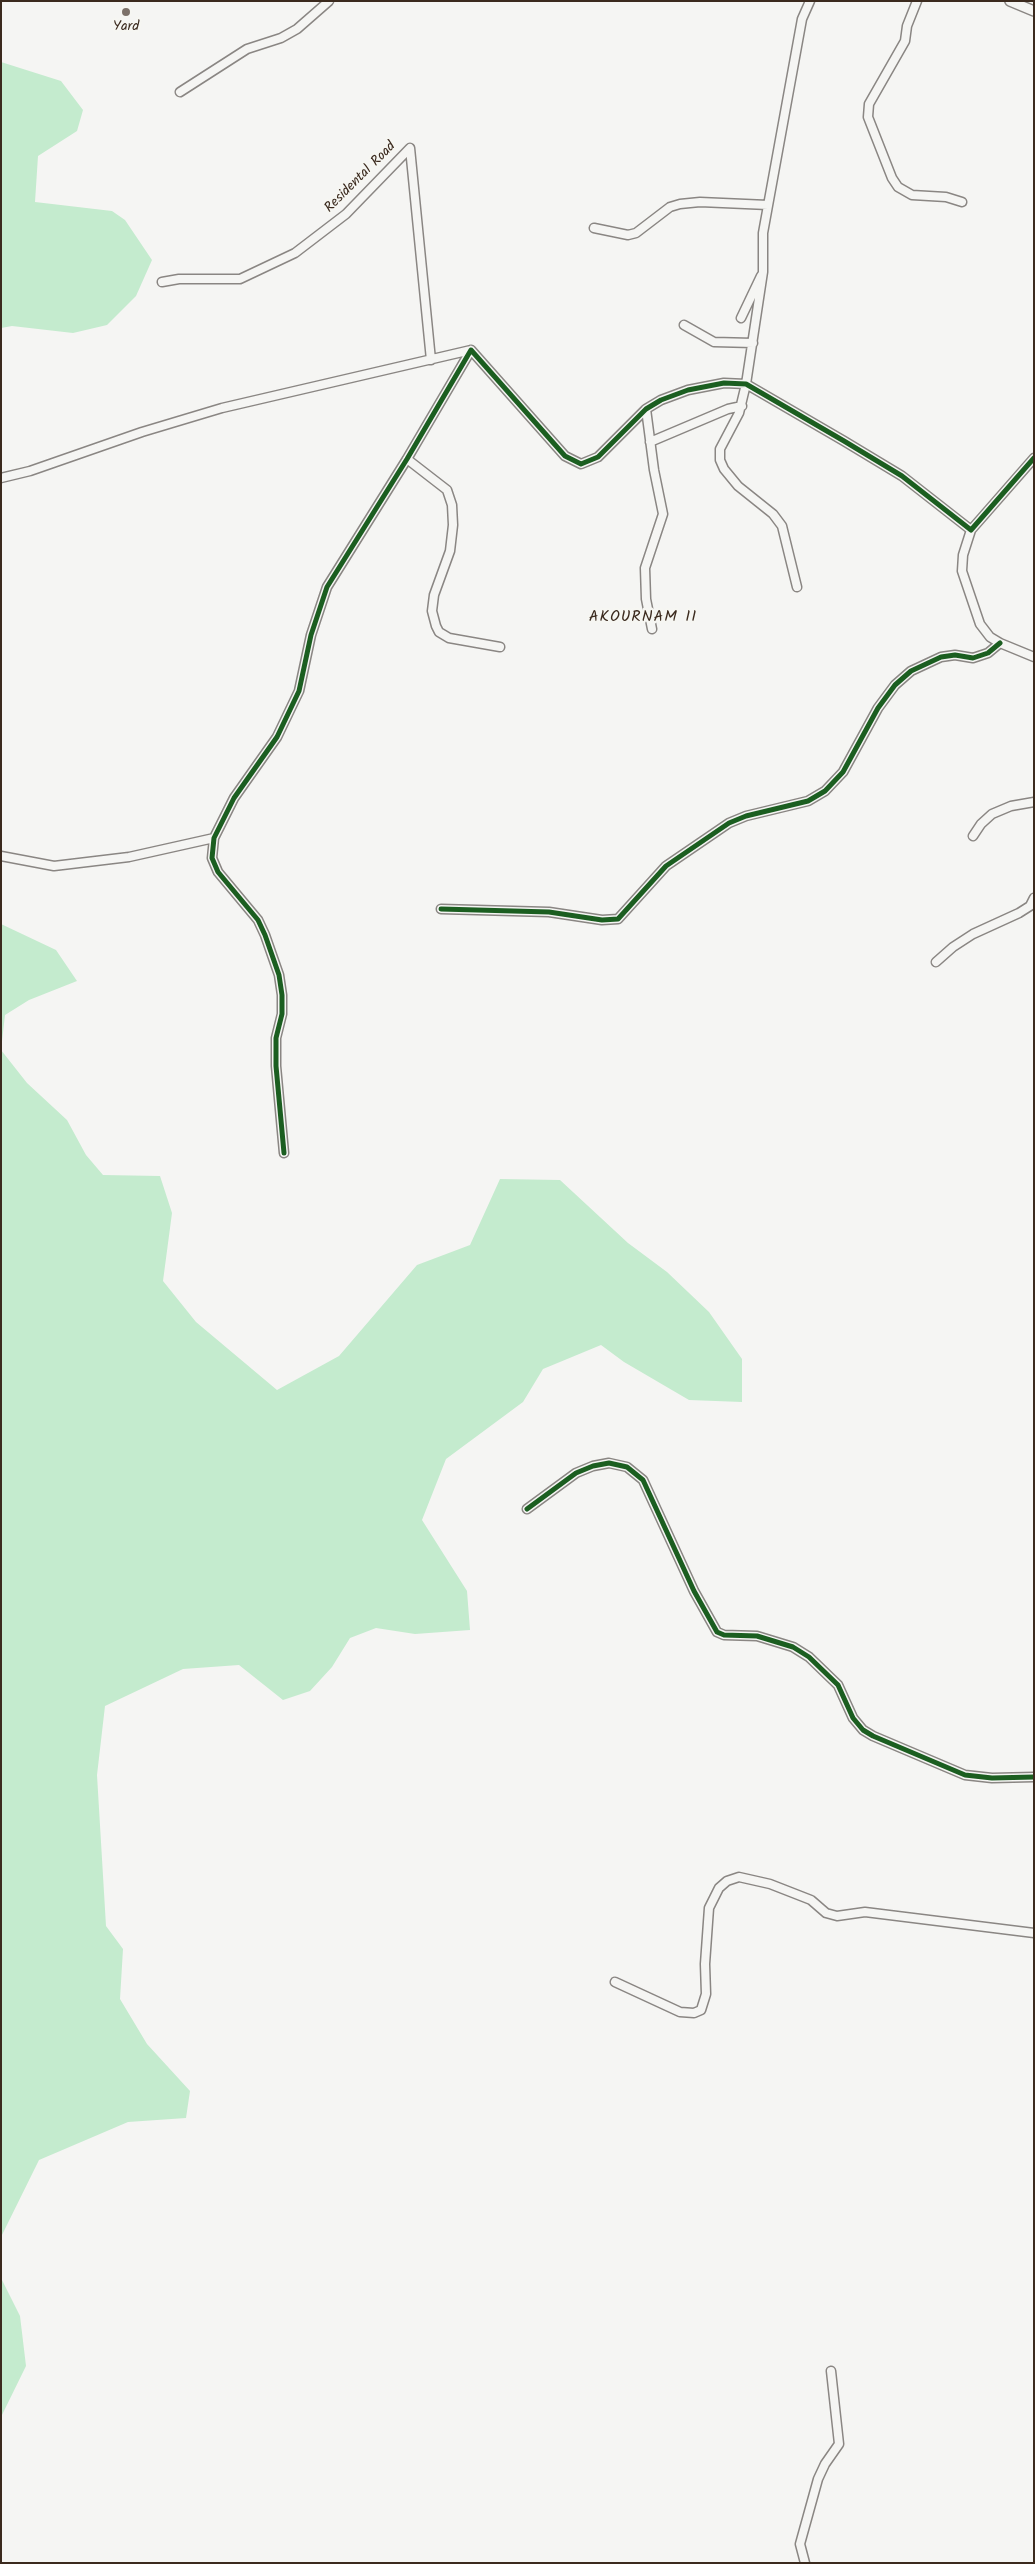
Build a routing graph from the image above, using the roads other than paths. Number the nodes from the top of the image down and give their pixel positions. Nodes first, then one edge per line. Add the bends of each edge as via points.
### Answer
1 (329, 1) edge
2 (810, 1) edge
3 (916, 1) edge
4 (1010, 1) edge
5 (1034, 11) edge
6 (180, 92) dead end
7 (962, 202) dead end
8 (768, 205) junction
9 (594, 228) dead end
10 (763, 272) junction
11 (162, 282) dead end
12 (741, 318) dead end
13 (684, 325) dead end
14 (753, 343) junction
15 (471, 350) junction
16 (430, 360) junction
17 (746, 384) junction
18 (742, 406) junction
19 (646, 409) junction
20 (650, 442) junction
21 (1034, 458) edge
22 (407, 459) junction
23 (1, 478) edge
24 (971, 530) junction
25 (797, 587) dead end
26 (652, 629) dead end
27 (1000, 643) junction
28 (500, 647) dead end
29 (1034, 657) edge
30 (1034, 802) edge
31 (973, 836) dead end
32 (214, 838) junction
33 (1, 856) edge
34 (1034, 898) edge
35 (441, 909) dead end
36 (936, 962) dead end
37 (284, 1153) dead end
38 (528, 1509) dead end
39 (1034, 1777) edge
40 (1034, 1933) edge
41 (615, 1982) dead end
42 (831, 2371) dead end
43 (805, 2563) edge

1 - 6 street via 297,29 247,49
2 - 8 street via 802,19
3 - 7 street via 905,41 869,104 868,117 898,187 912,195 946,197
4 - 5 street
8 - 9 street via 680,204 670,207 636,233 628,235
8 - 10 street via 763,233
10 - 12 street
10 - 14 street
11 - 16 street, Residental Road via 240,279 295,253 346,214 410,148
13 - 14 street via 714,342
14 - 17 street
15 - 16 street
15 - 19 street via 565,456 581,464 591,462
15 - 22 street
16 - 23 street via 222,408
17 - 18 street
17 - 19 street via 688,390
17 - 24 street via 902,476
18 - 20 street
18 - 25 street via 720,449 720,460 738,486 773,514 782,526
19 - 20 street
20 - 26 street via 663,514 645,568 646,599
21 - 24 street
22 - 28 street via 447,490 452,506 450,551 434,595 432,612 436,626 449,638
22 - 32 street via 326,587 313,627 299,691 277,737 234,798
24 - 27 street via 963,554 964,583 980,624
27 - 29 street
27 - 35 street via 973,658 941,657 910,671 889,693 843,772 825,791 808,801 730,823 666,866 618,919 602,920 549,912
30 - 31 street via 992,814
32 - 33 street via 129,856 54,866
32 - 37 street via 212,858 218,872 258,920 278,976 282,1014 276,1038 276,1066
34 - 36 street via 1030,906 973,934
38 - 39 street via 576,1473 609,1463 627,1467 643,1480 694,1591 717,1632 757,1636 809,1657 838,1685 853,1718 873,1736 965,1774 992,1778
40 - 41 street via 866,1912 837,1916 826,1913 811,1900 739,1876 719,1888 709,1908 706,1994 701,2010 680,2012
42 - 43 street via 839,2444 818,2479 800,2544

